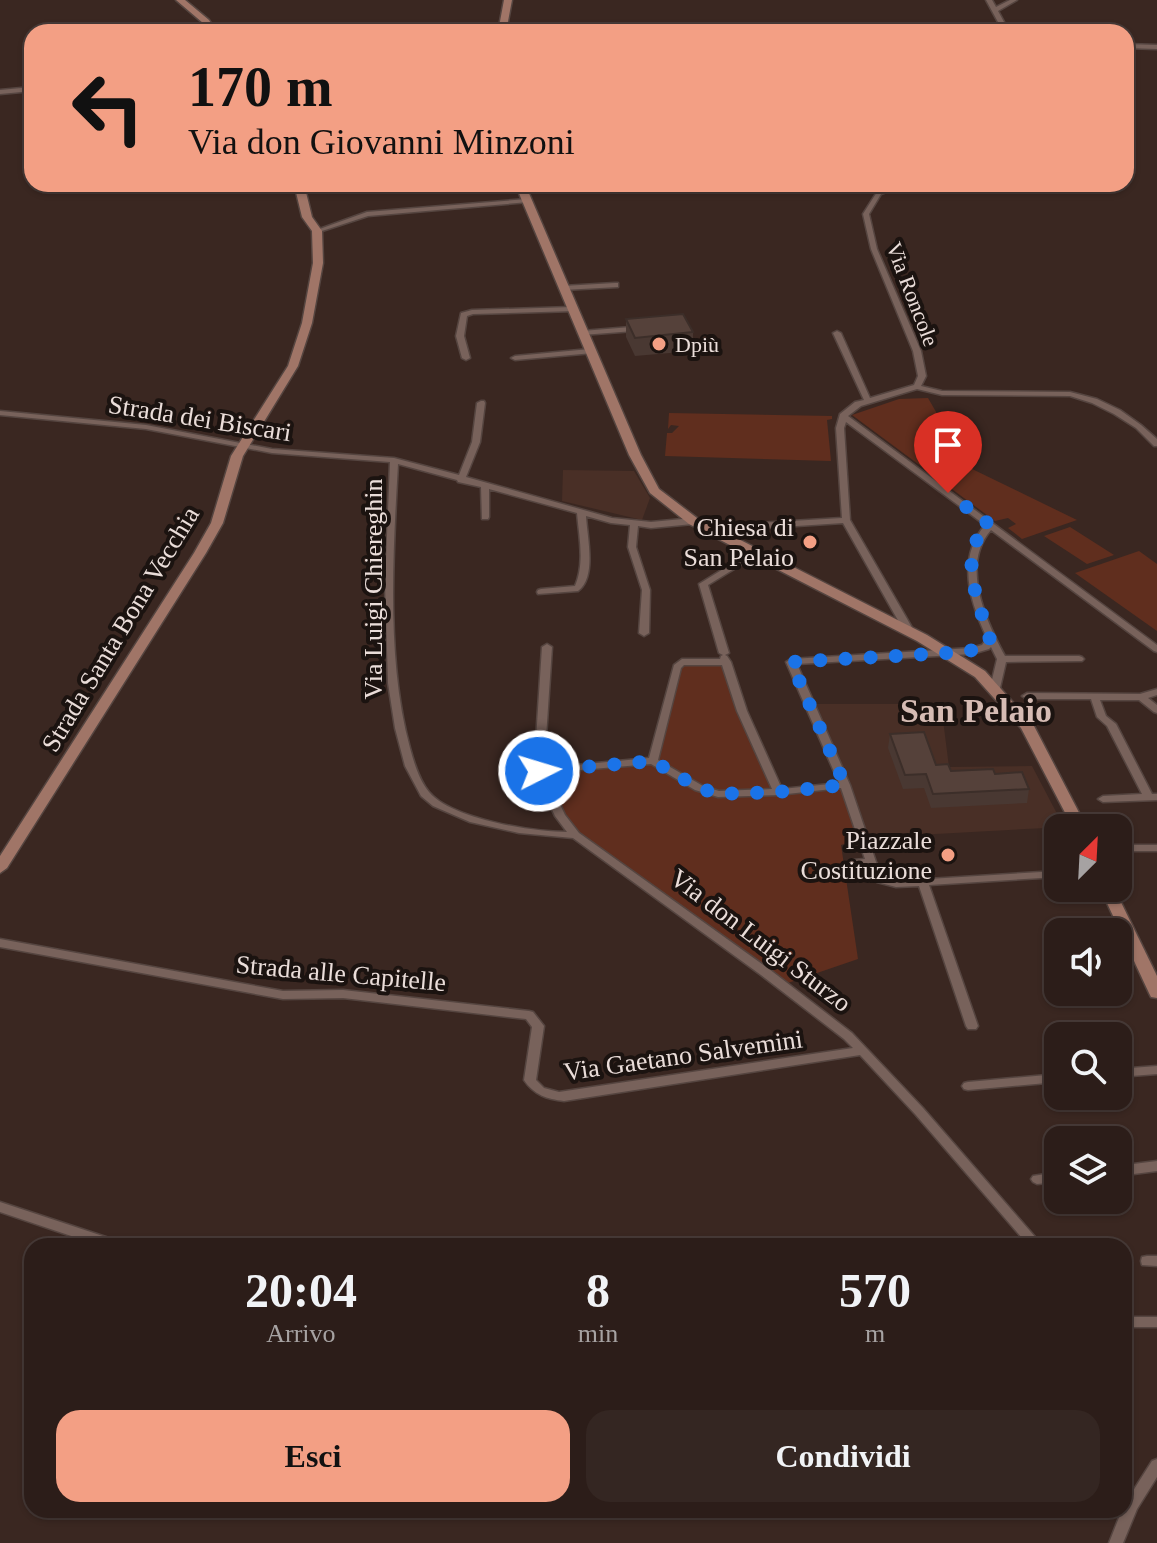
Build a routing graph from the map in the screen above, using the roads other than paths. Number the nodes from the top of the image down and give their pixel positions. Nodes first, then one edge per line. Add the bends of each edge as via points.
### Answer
1 (180, 0) edge
2 (989, 0) edge
3 (1014, 0) edge
4 (506, 2) edge
5 (995, 10) junction
6 (207, 24) edge
7 (503, 24) edge
8 (999, 24) edge
9 (1134, 46) edge
10 (1157, 47) edge
11 (24, 90) edge
12 (0, 92) edge
13 (301, 192) edge
14 (523, 192) edge
15 (882, 192) edge
16 (527, 201) junction
17 (317, 231) junction
18 (615, 285) dead end
19 (563, 288) junction
20 (572, 309) junction
21 (631, 329) edge
22 (582, 333) junction
23 (837, 333) dead end
24 (590, 351) junction
25 (466, 358) dead end
26 (515, 358) dead end
27 (917, 387) junction
28 (868, 401) junction
29 (481, 403) dead end
30 (0, 413) edge
31 (843, 416) junction
32 (1157, 444) edge
33 (241, 447) junction
34 (394, 460) junction
35 (461, 480) junction
36 (485, 487) junction
37 (581, 511) junction
38 (485, 517) dead end
39 (846, 520) junction
40 (693, 521) junction
41 (634, 524) junction
42 (990, 525) junction
43 (706, 529) junction
44 (754, 553) junction
45 (541, 592) dead end
46 (901, 611) junction
47 (887, 619) junction
48 (909, 631) junction
49 (644, 633) dead end
50 (990, 640) junction
51 (547, 647) dead end
52 (983, 649) junction
53 (1157, 649) edge
54 (946, 651) junction
55 (725, 658) junction
56 (1002, 659) junction
57 (1079, 659) dead end
58 (972, 668) junction
59 (995, 688) junction
60 (1157, 692) edge
61 (1027, 696) dead end
62 (1094, 696) junction
63 (1141, 697) junction
64 (1157, 710) edge
65 (653, 761) junction
66 (539, 771) junction
67 (845, 785) junction
68 (778, 792) junction
69 (1153, 798) edge
70 (1103, 799) dead end
71 (1073, 814) edge
72 (575, 835) junction
73 (1132, 848) edge
74 (1157, 848) edge
75 (871, 862) junction
76 (853, 863) dead end
77 (0, 868) edge
78 (1044, 875) edge
79 (923, 883) junction
80 (1115, 902) edge
81 (0, 943) edge
82 (1153, 973) edge
83 (1157, 993) edge
84 (536, 1019) joint
85 (972, 1026) dead end
86 (862, 1051) junction
87 (1157, 1070) edge
88 (1132, 1072) edge
89 (1044, 1079) edge
90 (968, 1086) dead end
91 (1157, 1166) edge
92 (1132, 1169) edge
93 (1044, 1178) edge
94 (1037, 1179) dead end
95 (0, 1207) edge
96 (92, 1238) edge
97 (1030, 1238) edge
98 (1132, 1322) edge
99 (1157, 1322) edge
100 (1157, 1465) edge
101 (1132, 1504) edge
102 (1126, 1518) edge
103 (1116, 1543) edge

1 - 6 main road
2 - 5 street
3 - 5 street
4 - 7 main road
5 - 8 street
9 - 10 street
11 - 12 street
13 - 17 main road, Strada Santa Bona Vecchia
14 - 16 main road
15 - 27 street, Via Roncole via 866,214 874,249 917,351 922,376
16 - 17 street via 367,214
16 - 19 main road
17 - 33 main road, Strada Santa Bona Vecchia via 318,263 293,366
18 - 19 street
19 - 20 main road
20 - 22 main road
20 - 25 street via 464,315 460,336
21 - 22 street
22 - 24 main road
23 - 28 street
24 - 26 street
24 - 40 main road via 645,476 668,504
27 - 28 street, Via Roncole
27 - 32 street via 942,393 1088,398 1105,403
28 - 31 street, Via Roncole
29 - 35 street via 476,442
30 - 33 street, Strada dei Biscari via 146,427
31 - 39 street
31 - 42 street
33 - 34 street, Strada dei Biscari
33 - 77 main road, Strada Santa Bona Vecchia via 211,533
34 - 35 street, Strada dei Biscari
34 - 72 street, Via Luigi Chiereghin via 393,701 405,755 426,795 456,812 500,827
35 - 36 street, Strada dei Biscari
36 - 37 street, Strada dei Biscari
36 - 38 street
37 - 41 street, Strada dei Biscari
37 - 45 street via 582,583 578,588
39 - 43 street
39 - 46 street
40 - 41 street, Strada dei Biscari
40 - 43 main road
41 - 49 street via 632,547 646,590
42 - 50 street via 973,544 973,584
42 - 53 street
43 - 44 main road
44 - 47 main road
44 - 55 street via 703,584
46 - 47 street
46 - 48 street
47 - 48 main road
48 - 54 main road
50 - 52 street
50 - 56 street
51 - 66 street, Via don Luigi Sturzo
52 - 54 street
52 - 58 street via 974,656
54 - 58 main road
54 - 67 street via 791,662
55 - 65 street via 677,667
55 - 68 street
56 - 57 street
56 - 59 street
58 - 59 main road
59 - 71 main road via 1027,726
60 - 63 street
61 - 62 street
62 - 63 street
62 - 69 street
63 - 64 street
65 - 66 street
65 - 68 street via 718,794
66 - 72 street, Via don Luigi Sturzo
67 - 68 street
67 - 75 street
69 - 70 street
72 - 86 street, Via don Luigi Sturzo via 765,972
73 - 74 street
75 - 76 street
75 - 79 street via 881,880
78 - 79 street
79 - 85 street
80 - 82 main road
81 - 84 street, Strada alle Capitelle via 283,995 343,994 483,1008
82 - 83 main road
84 - 86 street, Via Gaetano Salvemini via 530,1080 550,1096
86 - 97 street, Via don Luigi Sturzo
87 - 88 street
89 - 90 street
91 - 92 street
93 - 94 street
95 - 96 street
98 - 99 street
100 - 101 street
102 - 103 street

